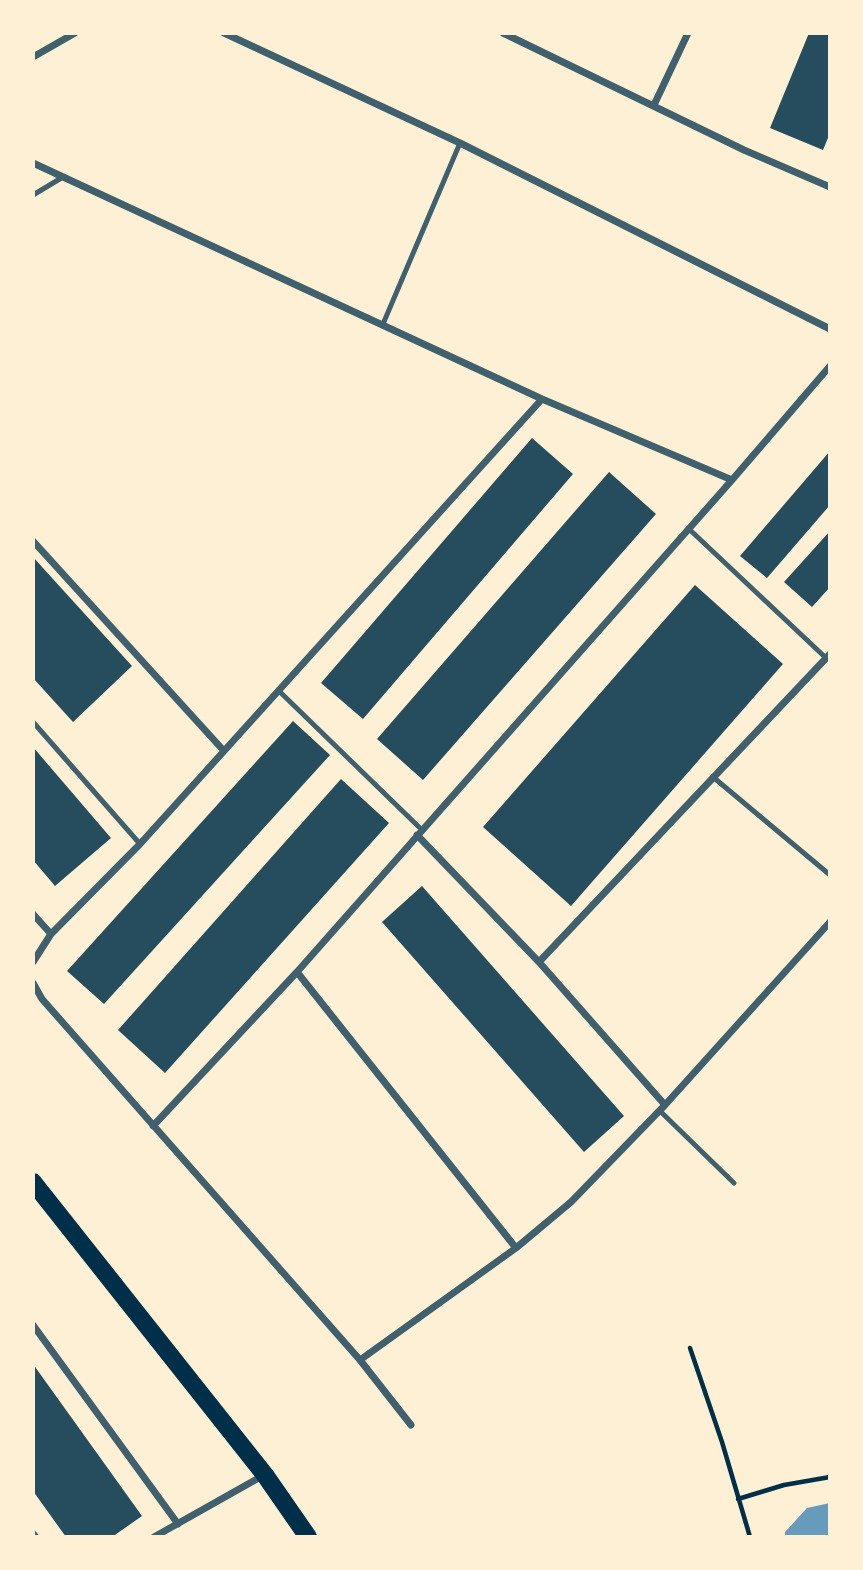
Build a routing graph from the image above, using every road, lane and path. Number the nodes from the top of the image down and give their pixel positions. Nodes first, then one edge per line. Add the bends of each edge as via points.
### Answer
1 (75, 33) edge
2 (224, 33) edge
3 (503, 33) edge
4 (688, 33) edge
5 (33, 57) edge
6 (654, 105) junction
7 (460, 143) junction
8 (33, 163) edge
9 (63, 177) junction
10 (830, 187) edge
11 (33, 194) edge
12 (383, 324) junction
13 (830, 329) edge
14 (830, 366) edge
15 (542, 399) junction
16 (733, 480) junction
17 (689, 529) junction
18 (33, 541) edge
19 (828, 656) edge
20 (278, 690) junction
21 (33, 722) edge
22 (223, 751) junction
23 (713, 777) junction
24 (419, 832) junction
25 (140, 844) junction
26 (830, 875) edge
27 (33, 914) edge
28 (830, 922) edge
29 (51, 934) junction
30 (33, 962) edge
31 (539, 962) junction
32 (297, 972) junction
33 (33, 983) edge
34 (663, 1108) junction
35 (153, 1126) junction
36 (33, 1182) edge
37 (734, 1184) dead end
38 (516, 1248) junction
39 (33, 1325) edge
40 (690, 1348) dead end
41 (360, 1360) junction
42 (411, 1425) dead end
43 (265, 1475) junction
44 (830, 1476) edge
45 (738, 1499) junction
46 (178, 1524) junction
47 (33, 1532) edge
48 (37, 1537) edge
49 (154, 1537) edge
50 (309, 1537) edge
51 (750, 1537) edge

1 - 5 street
2 - 7 street
3 - 6 street
4 - 6 street
6 - 10 street
7 - 12 lane
7 - 13 street
8 - 9 street
9 - 11 lane
9 - 12 street
12 - 15 street
14 - 16 street
15 - 16 street
15 - 20 street
16 - 17 street
17 - 19 lane
17 - 24 street
18 - 22 street
19 - 23 street
20 - 22 street
20 - 24 lane
21 - 25 lane
22 - 25 street
23 - 26 lane
23 - 31 street
24 - 31 street
24 - 32 street
25 - 29 street
27 - 29 street
28 - 34 street
29 - 30 street
31 - 34 street
32 - 35 street
32 - 38 street
33 - 35 street
34 - 37 lane
34 - 38 street via 571,1202
35 - 41 street
36 - 43 main road
38 - 41 street
39 - 46 street
40 - 45 path
41 - 42 street
43 - 46 street
43 - 50 main road
44 - 45 path
45 - 51 path
46 - 49 street
47 - 48 lane

